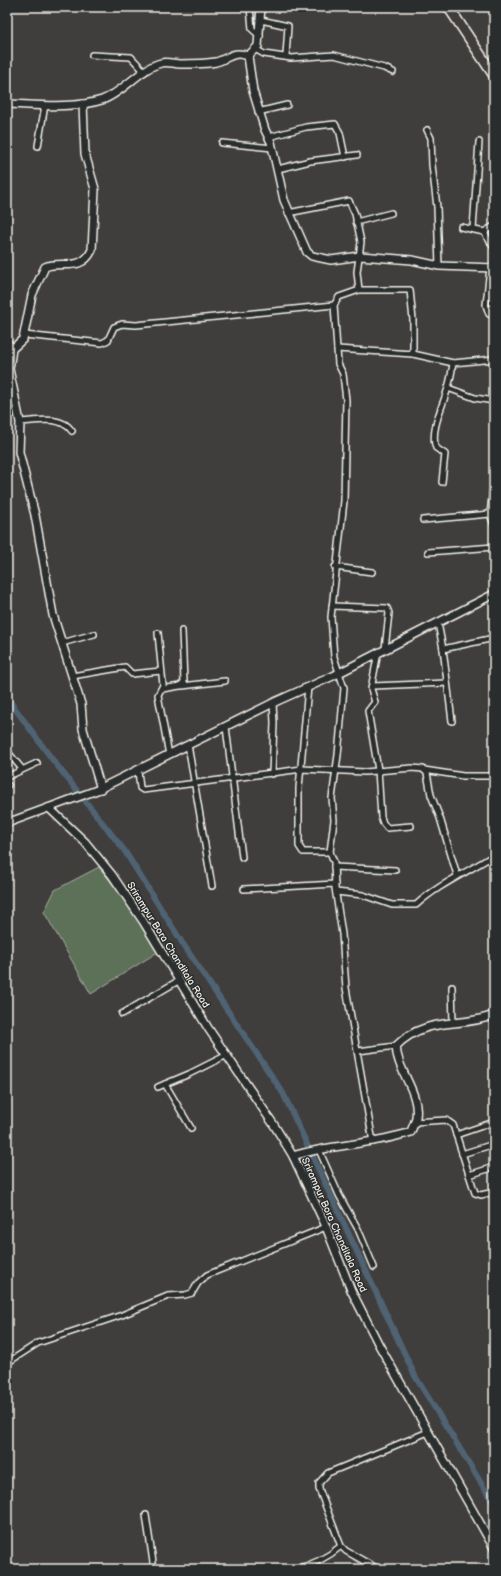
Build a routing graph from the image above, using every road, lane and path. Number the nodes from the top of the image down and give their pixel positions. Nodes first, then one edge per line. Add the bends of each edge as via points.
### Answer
1 (250, 7) edge
2 (261, 7) edge
3 (261, 20) junction
4 (260, 36) junction
5 (256, 50) junction
6 (92, 56) dead end
7 (248, 56) junction
8 (286, 56) junction
9 (145, 72) junction
10 (393, 72) dead end
11 (7, 104) edge
12 (83, 104) junction
13 (45, 105) junction
14 (287, 105) dead end
15 (258, 112) junction
16 (427, 130) dead end
17 (269, 137) junction
18 (479, 142) dead end
19 (222, 143) dead end
20 (38, 146) dead end
21 (273, 148) junction
22 (357, 155) dead end
23 (345, 157) junction
24 (278, 169) junction
25 (288, 213) junction
26 (391, 213) dead end
27 (356, 222) junction
28 (494, 226) edge
29 (461, 227) dead end
30 (473, 229) junction
31 (484, 232) junction
32 (494, 248) edge
33 (360, 256) junction
34 (439, 266) junction
35 (492, 268) edge
36 (359, 290) junction
37 (334, 305) junction
38 (494, 316) edge
39 (24, 335) junction
40 (7, 341) edge
41 (13, 348) junction
42 (337, 349) junction
43 (413, 354) junction
44 (494, 359) edge
45 (453, 363) junction
46 (448, 388) junction
47 (10, 389) edge
48 (494, 401) edge
49 (20, 422) junction
50 (72, 431) dead end
51 (494, 480) edge
52 (442, 482) dead end
53 (490, 514) junction
54 (423, 520) dead end
55 (494, 525) edge
56 (494, 547) edge
57 (428, 552) dead end
58 (335, 567) junction
59 (372, 572) dead end
60 (494, 595) edge
61 (332, 606) junction
62 (438, 623) junction
63 (182, 631) dead end
64 (158, 633) dead end
65 (94, 634) dead end
66 (494, 638) edge
67 (62, 643) junction
68 (443, 649) junction
69 (382, 651) junction
70 (162, 671) junction
71 (339, 673) junction
72 (72, 676) junction
73 (225, 681) dead end
74 (447, 683) junction
75 (182, 686) junction
76 (372, 686) junction
77 (308, 687) junction
78 (162, 688) junction
79 (273, 703) junction
80 (452, 721) dead end
81 (226, 727) junction
82 (188, 746) junction
83 (7, 751) edge
84 (169, 755) junction
85 (37, 762) dead end
86 (22, 769) junction
87 (302, 769) junction
88 (138, 770) junction
89 (378, 770) junction
90 (424, 770) junction
91 (336, 771) junction
92 (272, 774) junction
93 (494, 776) edge
94 (7, 777) edge
95 (232, 779) junction
96 (195, 782) junction
97 (97, 790) junction
98 (49, 808) junction
99 (7, 823) edge
100 (411, 826) dead end
101 (330, 852) junction
102 (494, 855) edge
103 (242, 857) dead end
104 (334, 867) junction
105 (395, 870) dead end
106 (457, 875) junction
107 (335, 884) junction
108 (212, 886) dead end
109 (244, 889) dead end
110 (336, 892) junction
111 (178, 981) junction
112 (452, 986) dead end
113 (122, 1014) dead end
114 (494, 1015) edge
115 (453, 1022) junction
116 (396, 1046) junction
117 (358, 1051) junction
118 (227, 1055) junction
119 (165, 1084) junction
120 (158, 1087) dead end
121 (414, 1122) junction
122 (494, 1122) edge
123 (191, 1128) dead end
124 (456, 1135) junction
125 (373, 1142) junction
126 (494, 1144) edge
127 (316, 1150) junction
128 (462, 1154) junction
129 (296, 1155) junction
130 (494, 1167) edge
131 (469, 1175) junction
132 (494, 1192) edge
133 (326, 1227) junction
134 (374, 1267) dead end
135 (7, 1363) edge
136 (428, 1432) junction
137 (146, 1515) dead end
138 (341, 1546) junction
139 (494, 1548) edge
140 (154, 1569) edge
141 (295, 1569) edge
142 (378, 1569) edge

1 - 4 street via 252,28
2 - 3 street
3 - 4 street
3 - 8 street via 288,26
4 - 5 street
5 - 7 street
5 - 8 street via 264,54
6 - 9 street via 131,57
7 - 9 street via 229,55 218,62 162,63
7 - 15 street
8 - 10 street via 302,59 334,55
9 - 12 street via 103,99
11 - 13 street
12 - 13 street
12 - 39 street via 85,154 94,189 92,250 88,258 78,263 45,267 32,295
13 - 20 street
14 - 15 street
15 - 17 street
16 - 34 street via 431,138
17 - 21 street
17 - 23 street via 306,127 335,124 340,133
18 - 30 street
19 - 21 street
21 - 24 street
22 - 23 street
23 - 24 street via 310,161
24 - 25 street
25 - 27 street via 349,201
25 - 33 street via 307,252 312,256 331,260
26 - 27 street
27 - 33 street via 361,242
28 - 31 street
29 - 30 street
30 - 31 street
31 - 32 street
33 - 34 street via 412,260
33 - 36 street via 357,272
34 - 35 street
35 - 38 street via 486,305 489,314
36 - 37 street via 339,298
36 - 43 street via 410,290
37 - 39 street via 136,325 122,324 114,327 108,340 102,343
37 - 42 street
39 - 41 street
40 - 41 street
41 - 47 street via 9,370
42 - 43 street
42 - 58 street via 346,400 344,501
43 - 45 street
44 - 45 street
45 - 46 street
46 - 48 street via 475,398
46 - 52 street via 435,434 436,448 445,454
47 - 49 street
49 - 50 street via 61,421
49 - 67 street via 19,452 35,515 53,615
51 - 53 street
53 - 54 street
53 - 55 street
56 - 57 street
58 - 59 street
58 - 61 street
60 - 62 street
61 - 69 street via 387,608 389,613
61 - 71 street via 334,657
62 - 68 street
62 - 69 street
63 - 75 street
64 - 70 street
65 - 67 street
66 - 68 street
67 - 72 street
68 - 74 street
69 - 71 street
69 - 76 street
70 - 72 street via 132,674 125,667
70 - 78 street
71 - 77 street
71 - 91 street via 344,688
72 - 97 street via 81,704 83,729
73 - 75 street
74 - 76 street
74 - 80 street
75 - 78 street
76 - 89 street via 375,702 369,708 369,721
77 - 79 street
77 - 87 street
78 - 84 street via 158,695
79 - 81 street
79 - 92 street
81 - 82 street
81 - 95 street
82 - 84 street
82 - 96 street
83 - 86 street
84 - 88 street
85 - 86 street
86 - 94 street
87 - 91 street
87 - 92 street
87 - 101 street via 299,788 299,846 303,852
88 - 96 street via 140,788 143,790
88 - 97 street
89 - 90 street
89 - 91 street
89 - 100 street via 379,799 384,826
90 - 93 street via 463,776
90 - 106 street
91 - 101 street
92 - 95 street
95 - 96 street
95 - 103 street
96 - 108 street
97 - 98 street
98 - 99 street
98 - 111 street, Srirampur Bora Chanditala Road via 85,842 112,874 143,920
101 - 104 street
102 - 106 street
104 - 105 street
104 - 107 street
106 - 110 street via 416,905 392,905 363,895
107 - 109 street
107 - 110 street
110 - 117 street via 346,988
111 - 113 street
111 - 118 street, Srirampur Bora Chanditala Road
112 - 115 street
114 - 115 street via 483,1020
115 - 116 street via 427,1026
116 - 117 street
116 - 121 street via 396,1055 415,1100
117 - 125 street
118 - 119 street
118 - 129 street, Srirampur Bora Chanditala Road
119 - 120 street
119 - 123 street
121 - 124 street via 446,1120 453,1125
121 - 125 street via 411,1132
122 - 124 street
124 - 128 street
125 - 127 street
126 - 128 street
127 - 129 street
127 - 134 street via 358,1229
128 - 131 street
129 - 133 street, Srirampur Bora Chanditala Road
130 - 131 street
131 - 132 street via 476,1194
133 - 135 street via 206,1275 192,1292 185,1296 168,1296 122,1316 38,1343
133 - 136 street, Srirampur Bora Chanditala Road via 351,1290
136 - 138 street via 328,1473 322,1478 319,1489
136 - 139 street, Srirampur Bora Chanditala Road
137 - 140 street
138 - 141 street via 330,1556
138 - 142 street

